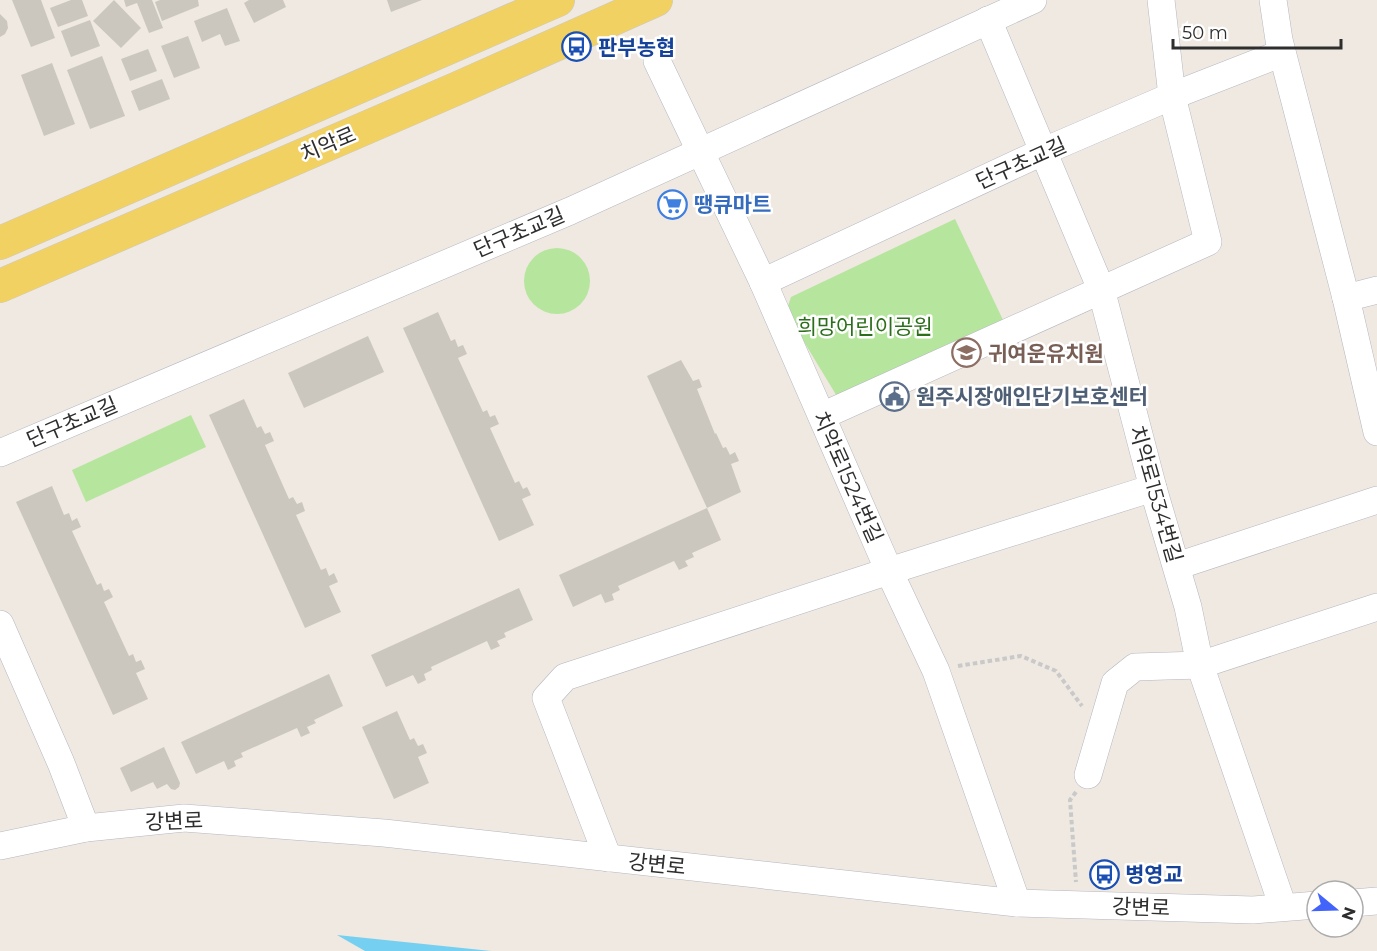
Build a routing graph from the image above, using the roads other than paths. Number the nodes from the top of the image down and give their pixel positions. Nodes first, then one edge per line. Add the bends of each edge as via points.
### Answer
1 (558, 0) edge
2 (656, 0) edge
3 (1032, 0) edge
4 (1161, 0) edge
5 (1273, 0) edge
6 (988, 20) junction
7 (1282, 53) junction
8 (657, 61) dead end
9 (1172, 96) junction
10 (1042, 152) junction
11 (700, 153) junction
12 (0, 243) edge
13 (763, 282) junction
14 (0, 286) edge
15 (1101, 289) junction
16 (1377, 290) edge
17 (1346, 298) junction
18 (822, 416) junction
19 (1377, 432) edge
20 (0, 453) edge
21 (1153, 488) junction
22 (1377, 500) edge
23 (1177, 566) junction
24 (889, 571) junction
25 (1377, 607) edge
26 (0, 624) edge
27 (1200, 665) junction
28 (1088, 775) dead end
29 (86, 828) junction
30 (0, 846) edge
31 (608, 858) junction
32 (1017, 903) junction
33 (1305, 906) edge
34 (1283, 907) junction

1 - 12 main road, 치악로
2 - 14 main road, 치악로
3 - 6 street, 단구초교길
4 - 9 street
5 - 7 street
6 - 10 street, 치악로1534번길
6 - 11 street, 단구초교길
7 - 9 street, 단구초교길
7 - 17 street
8 - 11 street, 치악로1524번길
9 - 10 street, 단구초교길
9 - 15 street via 1208,242
10 - 13 street, 단구초교길
10 - 15 street, 치악로1534번길
11 - 13 street, 치악로1524번길
11 - 20 street, 단구초교길
13 - 18 street, 치악로1524번길
15 - 18 street
15 - 21 street, 치악로1534번길
16 - 17 street
17 - 19 street
18 - 24 street, 치악로1524번길
21 - 23 street, 치악로1534번길
21 - 24 street
22 - 23 street
23 - 27 street, 치악로1534번길
24 - 31 street via 564,677 546,698
24 - 32 street, 치악로1524번길 via 936,670
25 - 27 street
26 - 29 street
27 - 28 street via 1135,668 1115,682
27 - 34 street, 치악로1534번길
29 - 30 street, 강변로
29 - 31 street, 강변로 via 184,818 384,833
31 - 32 street, 강변로
32 - 34 street, 강변로 via 1253,910
33 - 34 street, 강변로

